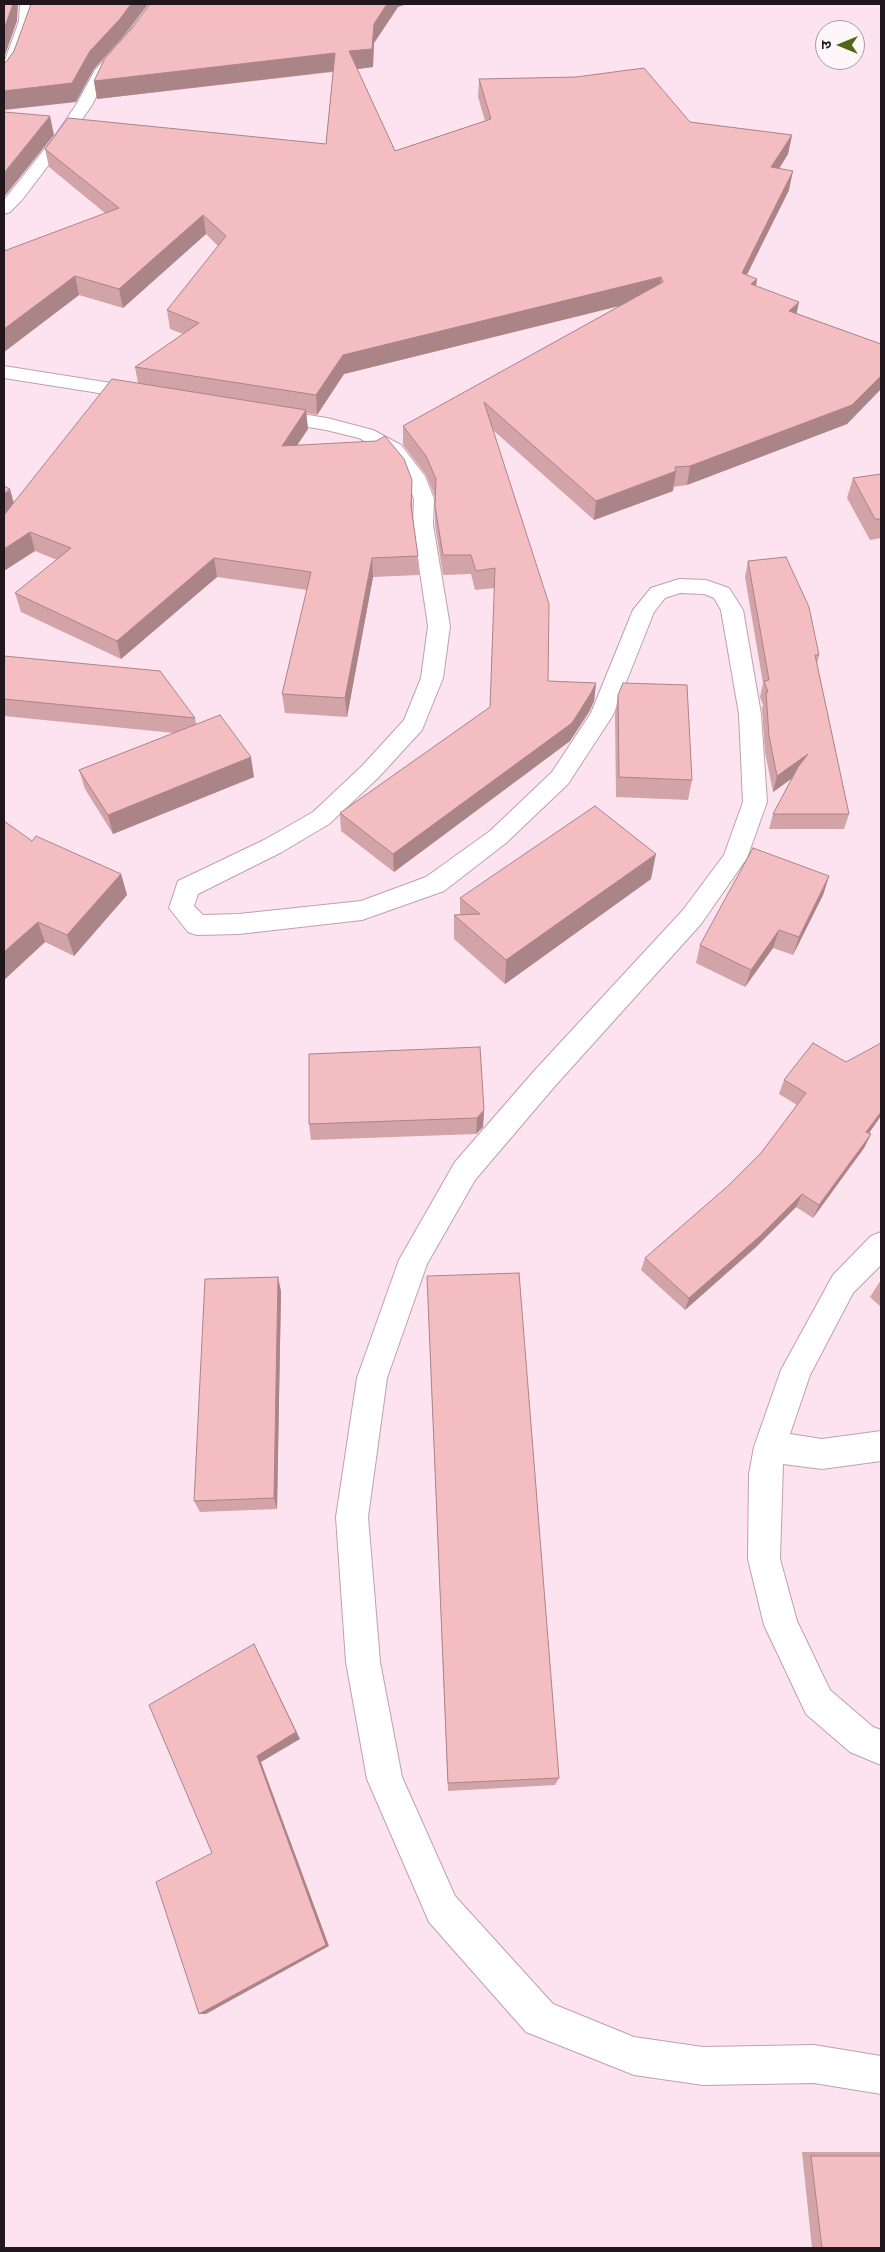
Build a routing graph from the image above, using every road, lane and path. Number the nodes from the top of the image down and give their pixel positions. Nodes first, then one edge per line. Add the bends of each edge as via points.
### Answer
1 (27, 4) edge
2 (156, 4) edge
3 (4, 76) edge
4 (4, 209) edge
5 (4, 372) edge
6 (162, 397) edge
7 (250, 411) edge
8 (881, 1245) edge
9 (881, 1446) edge
10 (770, 1447) junction
11 (881, 1747) edge
12 (881, 2075) edge

1 - 3 street via 26,21
2 - 4 street via 100,73 84,106 61,139
5 - 6 street
7 - 12 street via 366,434 394,449 415,476 424,499 423,525 439,626 432,678 414,724 321,818 187,888 180,908 196,925 239,924 362,910 435,884 498,837 560,778 602,715 644,610 658,593 679,586 706,587 722,593 732,610 750,714 755,802 735,858 692,917 465,1171 414,1260 372,1378 352,1517 363,1662 385,1779 442,1909 540,2018 634,2056 703,2066 814,2064
8 - 10 street via 843,1284 805,1353 796,1370
9 - 10 street via 822,1454
10 - 11 street via 765,1474 764,1559 781,1625 818,1702 862,1740

